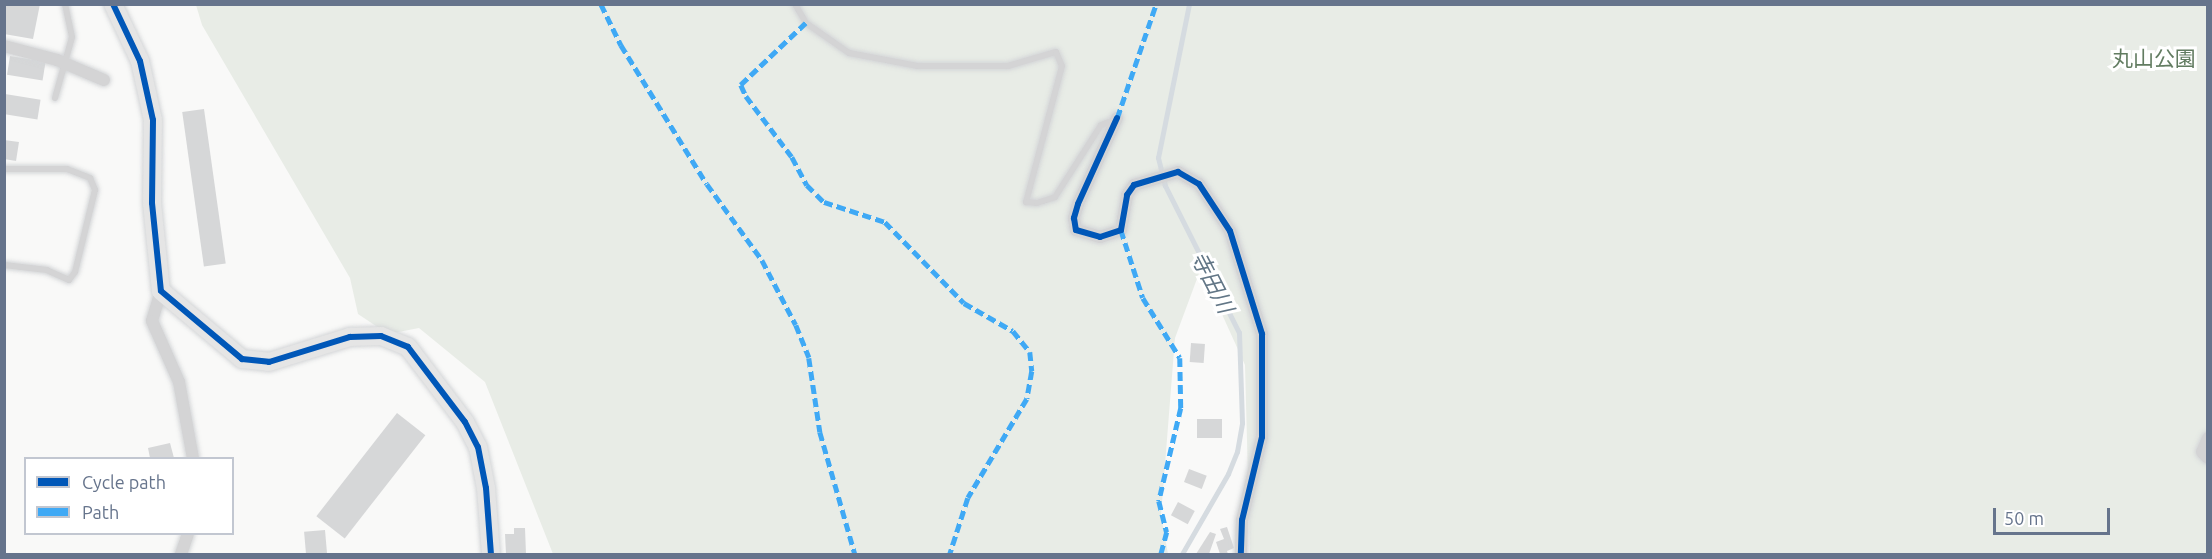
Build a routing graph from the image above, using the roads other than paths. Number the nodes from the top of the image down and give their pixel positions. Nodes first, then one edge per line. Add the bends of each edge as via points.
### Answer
1 (66, 4) edge
2 (113, 4) edge
3 (795, 4) edge
4 (4, 46) edge
5 (64, 63) junction
6 (104, 80) dead end
7 (55, 98) dead end
8 (1117, 118) joint
9 (4, 170) edge
10 (4, 265) edge
11 (161, 291) junction
12 (2208, 438) edge
13 (193, 457) edge
14 (2208, 458) edge
15 (188, 535) edge
16 (181, 555) edge
17 (490, 555) edge
18 (1241, 555) edge

1 - 5 lane via 72,37
2 - 11 street via 140,61 153,120 153,224
3 - 8 lane via 806,23 849,53 918,66 1008,66 1056,52 1062,66 1026,202 1054,197 1101,124
4 - 5 street
5 - 6 street
5 - 7 lane
8 - 18 street via 1078,204 1076,230 1100,237 1121,230 1127,195 1134,185 1178,171 1199,184 1230,231 1262,334 1262,437 1242,520
9 - 10 lane via 67,169 90,178 94,190 75,272 69,280 47,270
11 - 13 street via 152,321 179,382
11 - 17 street via 242,359 269,362 350,337 381,336 408,347 465,422 478,447 486,488
12 - 14 street via 2202,452
15 - 16 street

